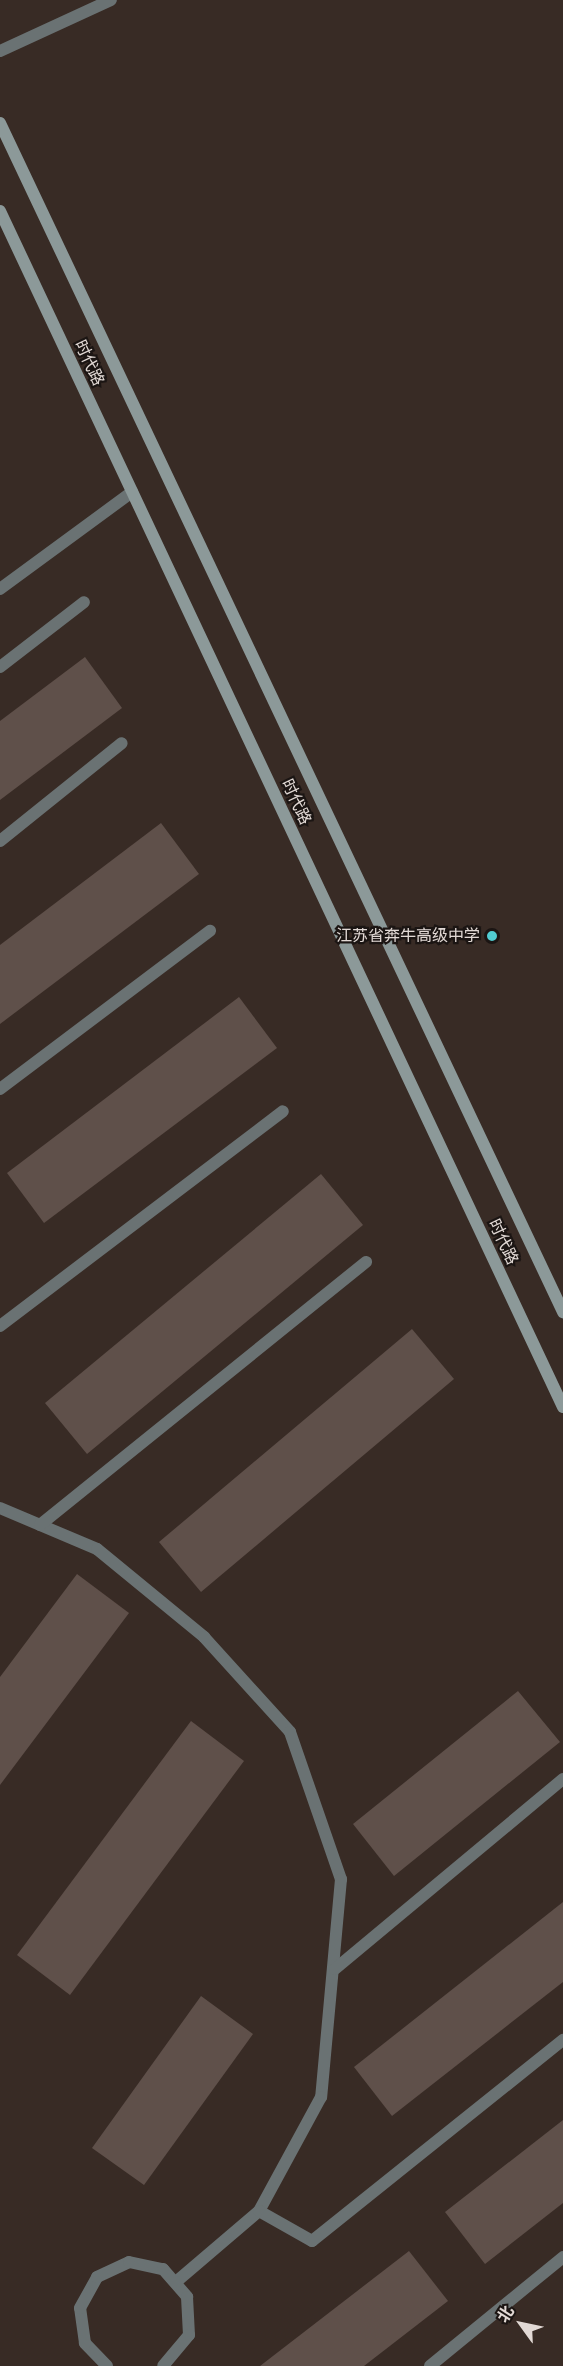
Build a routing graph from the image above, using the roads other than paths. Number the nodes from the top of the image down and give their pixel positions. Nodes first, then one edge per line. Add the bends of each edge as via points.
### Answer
1 (111, 0) edge
2 (0, 51) edge
3 (0, 123) edge
4 (0, 211) edge
5 (132, 492) junction
6 (0, 589) edge
7 (84, 602) dead end
8 (0, 667) edge
9 (122, 743) dead end
10 (0, 841) edge
11 (210, 931) dead end
12 (0, 1089) edge
13 (283, 1111) dead end
14 (366, 1262) dead end
15 (563, 1312) edge
16 (0, 1326) edge
17 (563, 1407) edge
18 (0, 1509) edge
19 (40, 1525) junction
20 (563, 1779) edge
21 (334, 1969) junction
22 (563, 2040) edge
23 (259, 2211) junction
24 (563, 2257) edge
25 (177, 2281) junction
26 (107, 2366) edge
27 (165, 2366) edge
28 (430, 2366) edge

1 - 2 street
3 - 15 street, 时代路
4 - 5 street, 时代路
5 - 6 street
5 - 17 street, 时代路
7 - 8 street
9 - 10 street
11 - 12 street
13 - 16 street
14 - 19 street
18 - 19 street
19 - 21 street via 97,1549 195,1629 290,1732 340,1879
20 - 21 street
21 - 23 street via 321,2097
22 - 23 street via 312,2241
23 - 25 street
24 - 28 street
25 - 26 street via 163,2270 129,2262 97,2277 86,2291 80,2326 85,2343
25 - 27 street via 191,2316 180,2352

